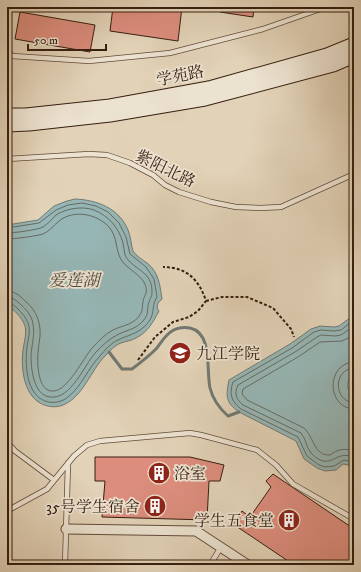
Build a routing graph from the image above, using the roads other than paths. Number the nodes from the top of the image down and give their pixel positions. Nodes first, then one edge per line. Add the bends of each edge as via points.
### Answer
1 (326, 7) edge
2 (354, 44) edge
3 (7, 49) edge
4 (354, 56) edge
5 (7, 114) edge
6 (7, 125) edge
7 (7, 159) edge
8 (354, 174) edge
9 (7, 442) edge
10 (68, 463) junction
11 (54, 480) junction
12 (7, 511) edge
13 (354, 519) edge
14 (66, 529) junction
15 (221, 547) junction
16 (65, 565) edge
17 (210, 565) edge
18 (248, 565) edge

1 - 3 lane via 262,29 170,53 89,61 12,56
2 - 5 street, 学苑路 via 327,55 209,88 110,106 26,115
4 - 6 street, 学苑路 via 333,65 205,99 110,115
7 - 8 lane, 紫阳北路 via 107,155 130,163 179,192 236,207 281,206
9 - 11 lane
10 - 11 lane
10 - 13 lane via 87,445 100,441 190,433 201,435 257,450 276,465 293,484
10 - 14 lane
11 - 12 lane via 47,489
14 - 15 street via 196,530
14 - 16 lane
15 - 17 lane
15 - 18 street

